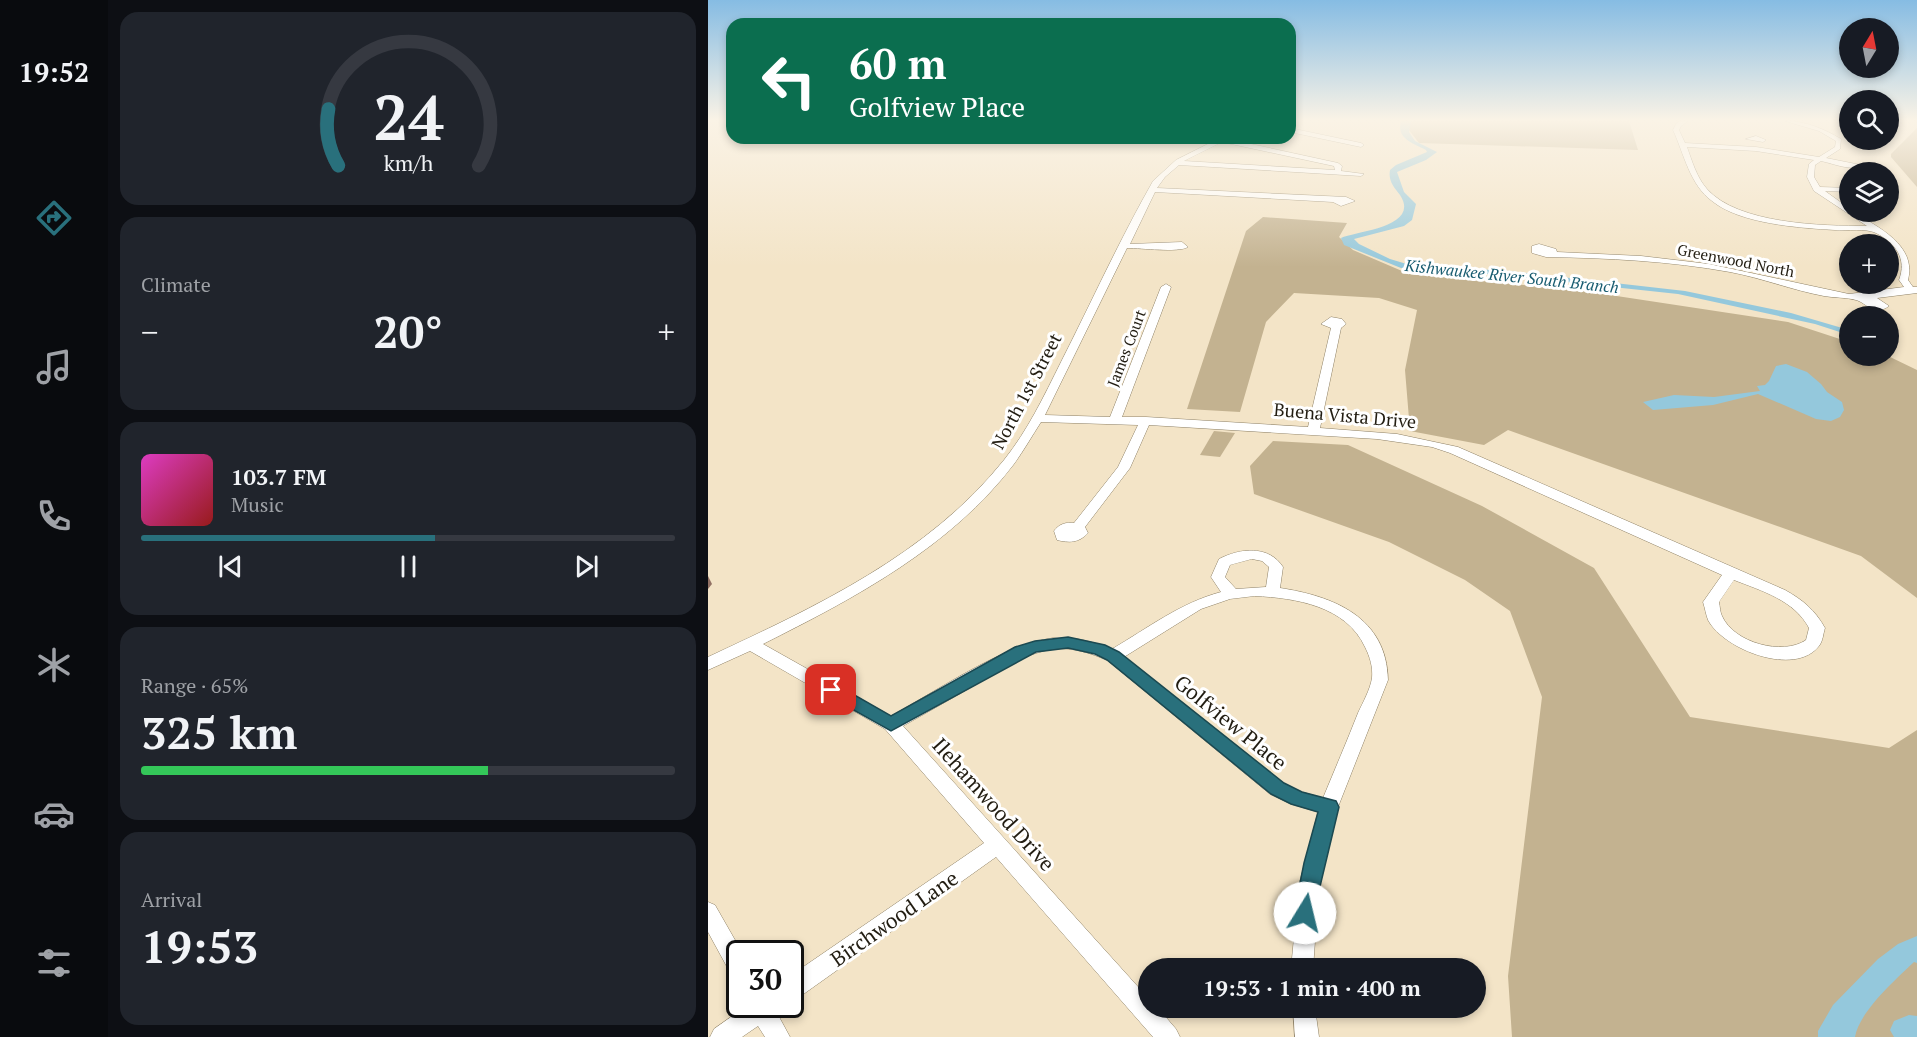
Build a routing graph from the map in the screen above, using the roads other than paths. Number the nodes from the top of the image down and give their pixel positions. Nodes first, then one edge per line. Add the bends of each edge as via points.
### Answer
1 (1170, 169) edge
2 (1279, 169) edge
3 (1339, 169) edge
4 (1694, 169) edge
5 (1809, 169) edge
6 (1337, 173) junction
7 (1361, 174) dead end
8 (1817, 189) junction
9 (1152, 190) junction
10 (1839, 190) edge
11 (1335, 200) dead end
12 (1875, 228) junction
13 (1123, 246) junction
14 (1168, 246) dead end
15 (1549, 254) dead end
16 (1166, 287) dead end
17 (1914, 290) edge
18 (1336, 326) dead end
19 (1038, 418) junction
20 (1114, 419) junction
21 (1146, 420) junction
22 (1313, 431) junction
23 (1078, 527) dead end
24 (1731, 573) junction
25 (1272, 590) junction
26 (1233, 594) junction
27 (750, 644) junction
28 (1113, 656) junction
29 (708, 664) edge
30 (891, 724) junction
31 (1329, 807) junction
32 (997, 845) junction
33 (708, 912) edge
34 (726, 944) edge
35 (1303, 958) edge
36 (804, 980) edge
37 (749, 1018) edge
38 (769, 1018) edge
39 (1305, 1018) edge
40 (722, 1037) edge
41 (778, 1037) edge
42 (1168, 1037) edge
43 (1307, 1037) edge

1 - 9 street, North 1st Street
2 - 6 street
3 - 6 street
4 - 12 street via 1703,189 1725,205 1753,215 1798,225
5 - 8 street
6 - 7 street
8 - 10 street
8 - 12 street
9 - 11 street
9 - 13 street, North 1st Street
12 - 17 street via 1904,255 1907,263 1903,280
13 - 14 street
13 - 19 street, North 1st Street
15 - 17 street, Greenwood North via 1712,267 1830,294 1864,297
16 - 20 street, James Court
18 - 22 street
19 - 20 street, Buena Vista Drive
19 - 27 street, North 1st Street via 1002,472 937,534 862,585
20 - 21 street, Buena Vista Drive
21 - 22 street, Buena Vista Drive
21 - 23 street via 1124,468
22 - 24 street, Buena Vista Drive via 1404,438 1440,446
24 - 24 street, Buena Vista Drive via 1803,608 1817,628 1812,646 1789,654 1766,652 1724,631 1713,616 1711,602
25 - 26 street
25 - 26 street via 1274,564 1264,557 1238,555 1224,562 1218,577
25 - 31 street via 1320,601 1341,612 1371,641 1378,659 1379,687
26 - 28 street via 1192,608
27 - 29 street, North 1st Street
27 - 30 street, Ilehamwood Drive
28 - 30 street via 1077,643 1035,646
28 - 31 street, Golfview Place via 1277,789
30 - 32 street, Ilehamwood Drive
31 - 35 street via 1309,885
32 - 36 street, Birchwood Lane
32 - 42 street, Ilehamwood Drive
33 - 34 street
37 - 40 street
38 - 41 street
39 - 43 street

